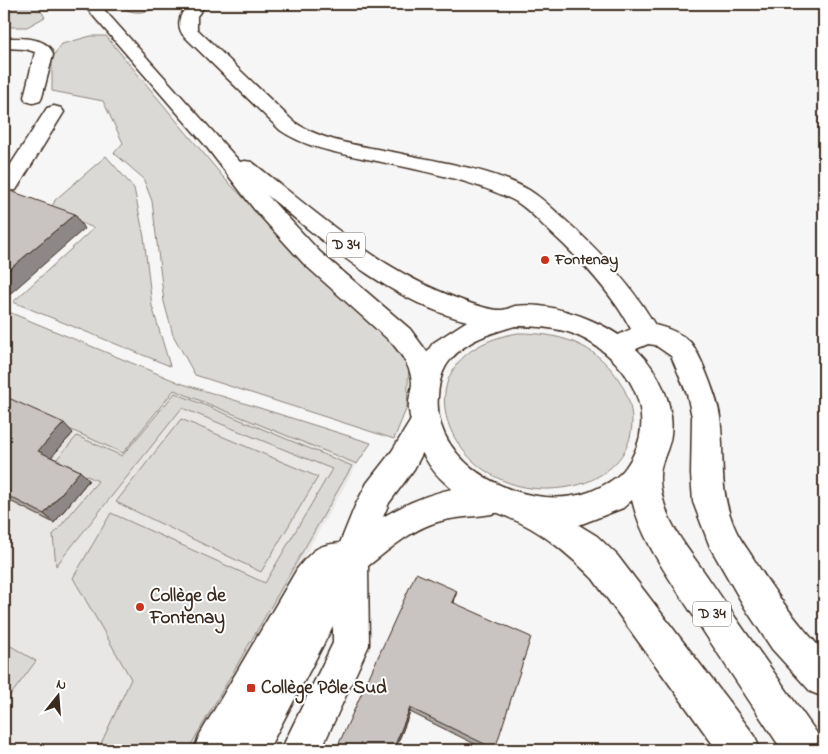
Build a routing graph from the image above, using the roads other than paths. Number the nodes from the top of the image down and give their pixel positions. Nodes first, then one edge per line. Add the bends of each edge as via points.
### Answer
1 (91, 4) edge
2 (198, 4) edge
3 (4, 43) edge
4 (33, 97) dead end
5 (54, 112) dead end
6 (212, 141) junction
7 (8, 185) dead end
8 (498, 319) junction
9 (646, 333) junction
10 (617, 347) junction
11 (425, 380) junction
12 (424, 424) junction
13 (646, 467) junction
14 (495, 500) junction
15 (530, 511) junction
16 (351, 558) junction
17 (824, 679) edge
18 (213, 750) edge
19 (247, 750) edge
20 (301, 750) edge
21 (741, 750) edge
22 (805, 750) edge

1 - 6 main road, D 34
2 - 9 main road via 187,19 189,31 287,126 316,141 477,177 521,195 581,247 630,304
3 - 4 main road via 29,44 43,50
5 - 7 main road
6 - 8 main road, D 34 via 329,232 407,286 457,309
6 - 11 main road, D 34 via 262,204 312,258 407,343 421,363
8 - 10 main road via 515,316 550,318 585,328
8 - 11 main road via 473,327 452,340 436,358
9 - 10 main road
9 - 17 main road via 663,337 681,349 701,394 706,418 706,474 710,502 721,536 785,636
10 - 13 main road via 640,373 655,403 657,436 654,452
11 - 12 main road
12 - 14 main road via 433,446 449,467 469,485
12 - 16 main road via 378,493
13 - 15 main road via 634,482 599,504 570,511
13 - 22 main road, D 34 via 645,487 652,517 669,548
14 - 15 main road
14 - 16 main road via 442,505 424,511
15 - 21 main road via 585,547 605,567
16 - 18 main road via 326,560 309,581
16 - 19 main road
16 - 20 main road via 351,645

